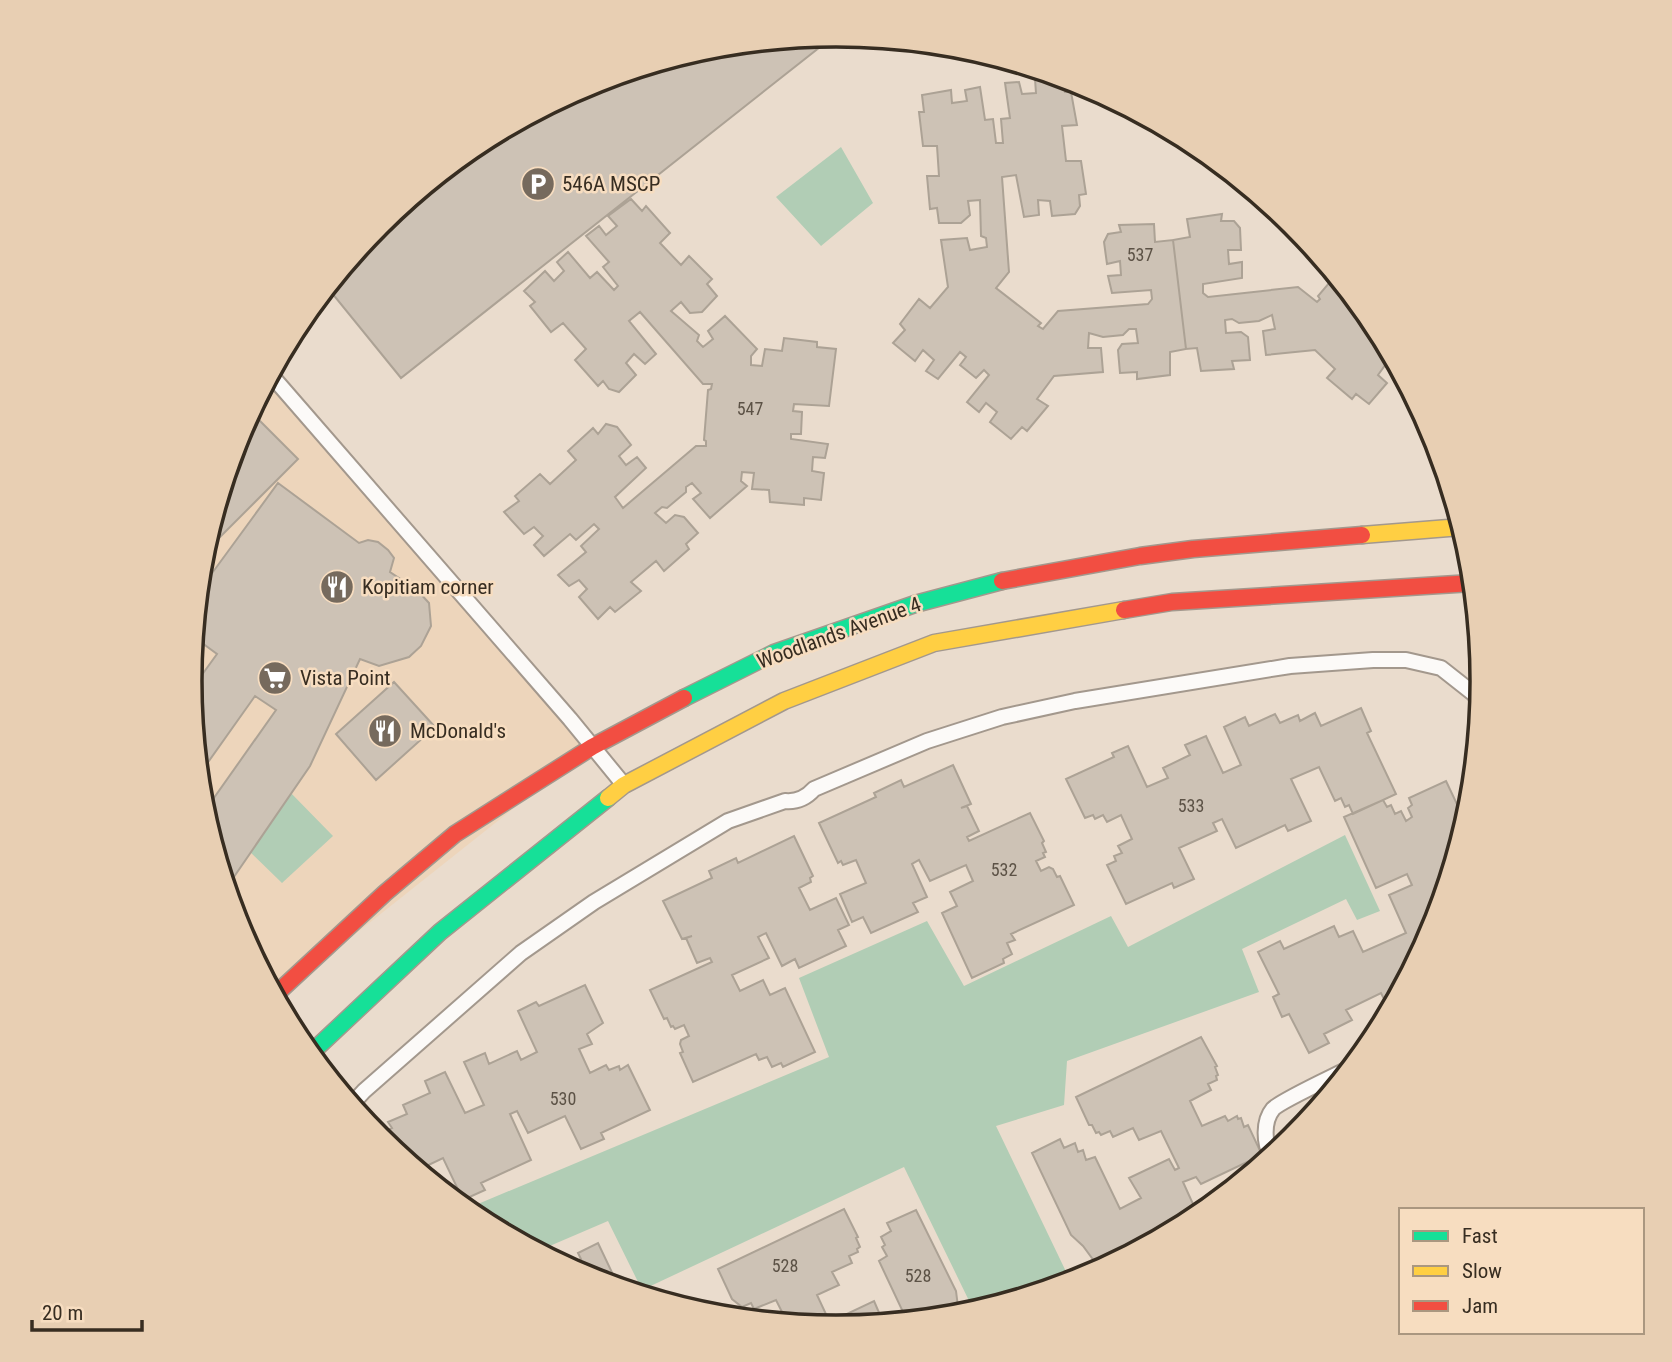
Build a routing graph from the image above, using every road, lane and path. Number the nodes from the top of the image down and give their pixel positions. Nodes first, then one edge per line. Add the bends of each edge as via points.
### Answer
1 (278, 382) edge
2 (1444, 513) dead end
3 (1451, 528) edge
4 (1396, 531) junction
5 (1462, 584) edge
6 (1358, 590) junction
7 (1456, 602) dead end
8 (1470, 690) edge
9 (592, 747) junction
10 (624, 785) junction
11 (282, 988) edge
12 (318, 1046) edge
13 (1329, 1079) edge
14 (358, 1097) edge
15 (1267, 1145) edge

1 - 9 lane
2 - 4 street
3 - 4 street, Woodlands Avenue 4
4 - 9 street, Woodlands Avenue 4 via 1140,556 1016,577 940,597 774,653
5 - 6 street, Woodlands Avenue 4
6 - 7 street
6 - 10 street, Woodlands Avenue 4 via 1172,602 934,643 783,701
8 - 14 lane via 1441,668 1406,660 1290,666 1075,701 1002,717 927,741 814,789 801,799 728,821 573,916 521,953
9 - 10 lane
9 - 11 street, Woodlands Avenue 4 via 455,834
10 - 12 street, Woodlands Avenue 4 via 440,932
13 - 15 lane via 1274,1108 1266,1124

